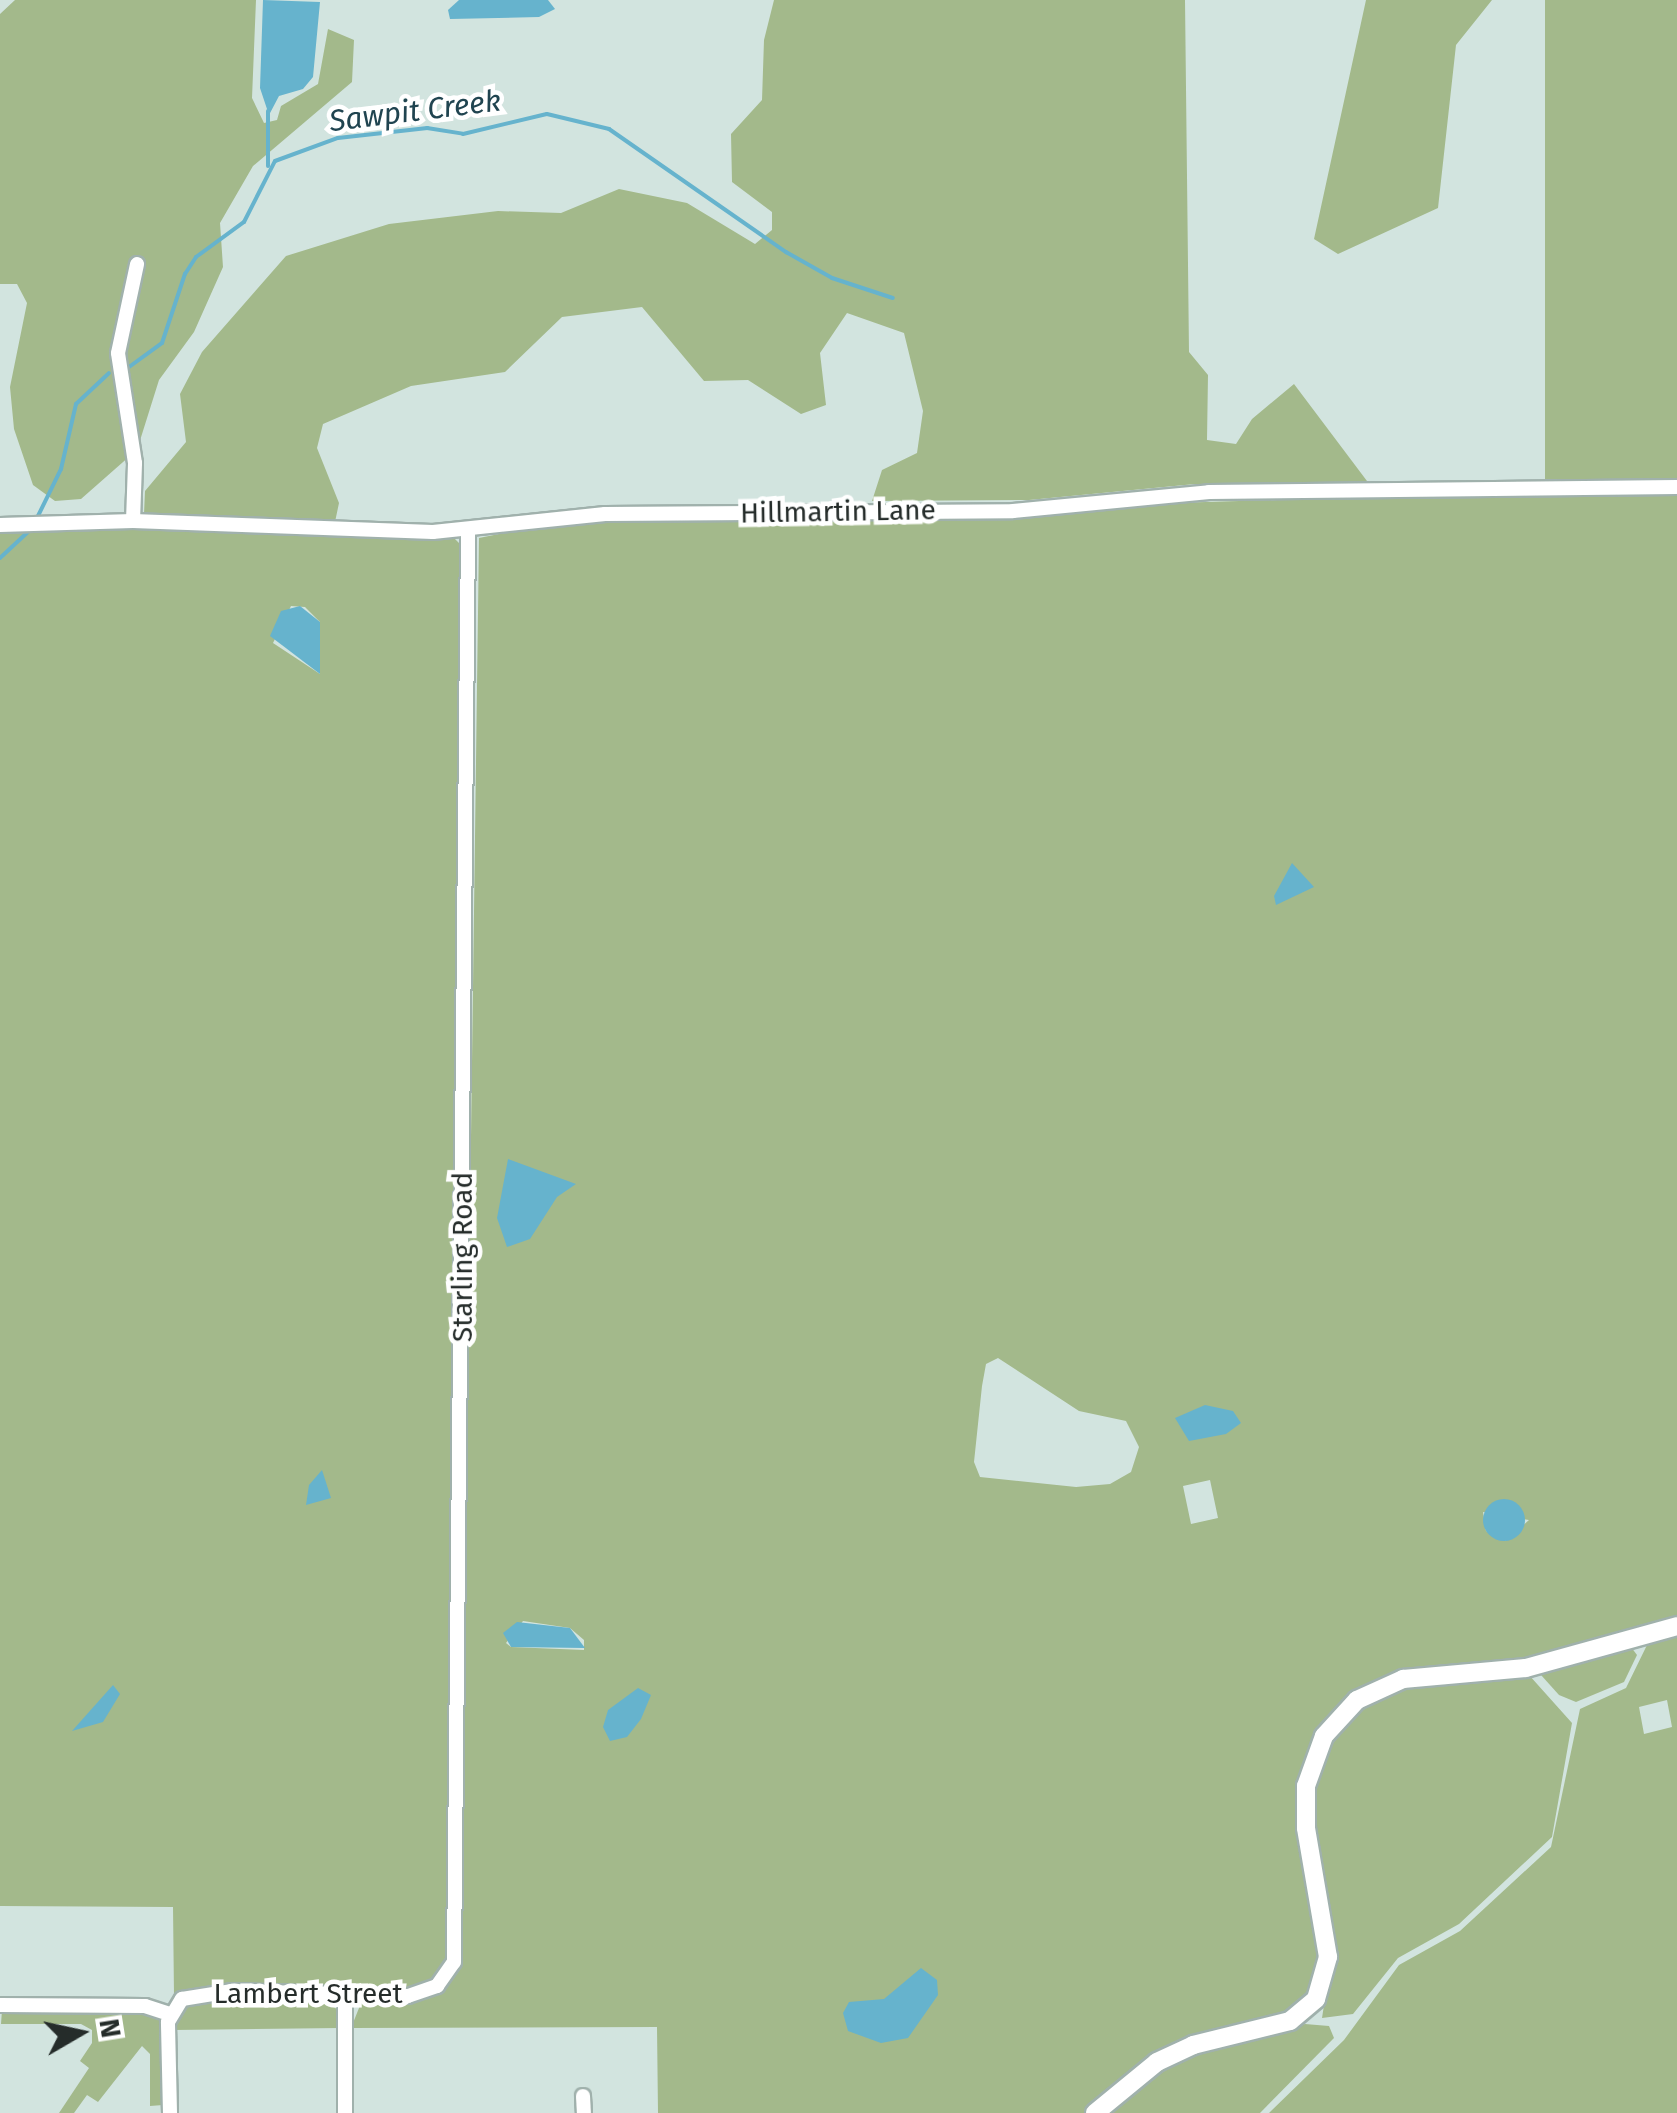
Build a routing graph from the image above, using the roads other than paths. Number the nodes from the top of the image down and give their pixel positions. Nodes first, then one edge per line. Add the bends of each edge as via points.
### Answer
1 (138, 264) dead end
2 (1677, 487) edge
3 (133, 521) junction
4 (0, 525) edge
5 (468, 529) junction
6 (1677, 1626) edge
7 (443, 1981) joint
8 (345, 1996) junction
9 (0, 2004) edge
10 (169, 2014) junction
11 (584, 2096) dead end
12 (170, 2113) edge
13 (345, 2113) edge
14 (584, 2113) edge
15 (1095, 2113) edge

1 - 3 street via 118,353 135,464
2 - 5 street, Hillmartin Lane via 1208,492 1023,510 605,514
3 - 4 street, Hillmartin Lane
3 - 5 street, Hillmartin Lane
5 - 7 street, Starling Road via 456,1942
6 - 15 street via 1532,1667 1403,1679 1356,1700 1324,1736 1306,1786 1306,1828 1328,1958 1316,1999 1290,2021 1193,2045 1157,2062
7 - 8 street, Lambert Street via 415,1994
8 - 10 street, Lambert Street via 214,1992 182,1999
8 - 13 street
9 - 10 street via 145,2006
10 - 12 street
11 - 14 street

